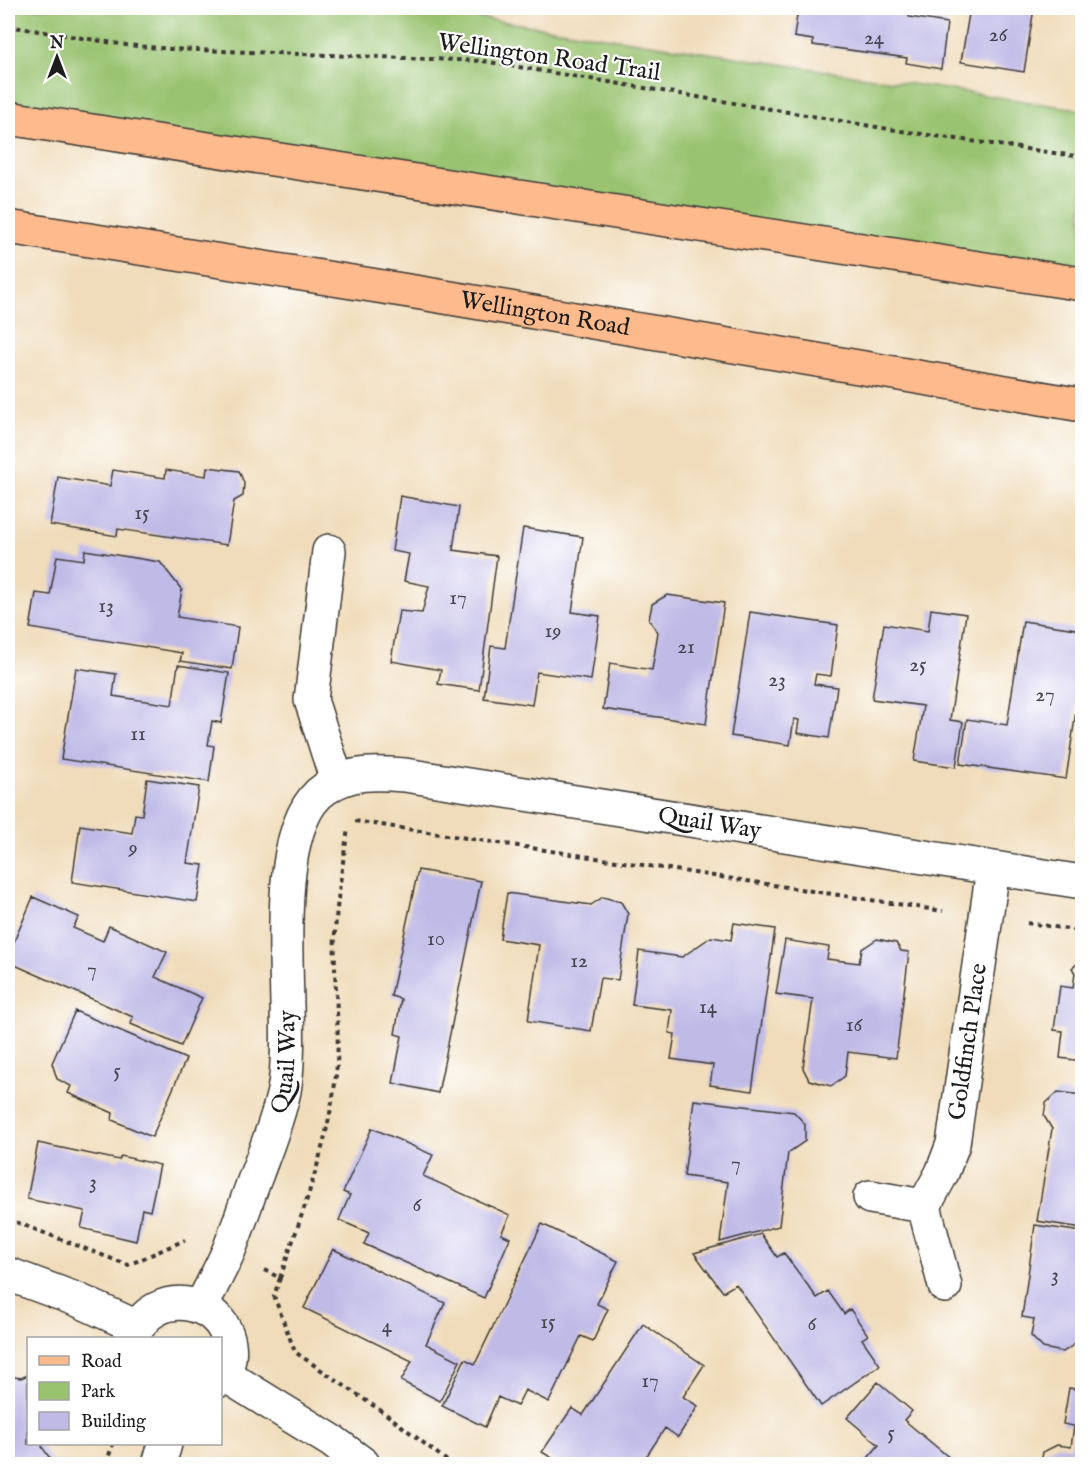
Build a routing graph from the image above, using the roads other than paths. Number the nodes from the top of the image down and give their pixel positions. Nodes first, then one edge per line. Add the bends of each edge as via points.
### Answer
1 (8, 118) edge
2 (8, 227) edge
3 (1083, 284) edge
4 (1083, 405) edge
5 (329, 551) dead end
6 (337, 782) junction
7 (993, 869) junction
8 (1083, 882) edge
9 (870, 1197) dead end
10 (924, 1206) junction
11 (8, 1275) edge
12 (945, 1286) dead end
13 (201, 1307) junction
14 (135, 1333) edge
15 (223, 1378) edge
16 (164, 1445) edge
17 (159, 1464) edge
18 (363, 1464) edge

1 - 3 main road
2 - 4 main road, Wellington Road
5 - 6 street via 311,700
6 - 7 street, Quail Way via 354,775 405,775
6 - 13 street, Quail Way via 325,788 307,807 296,833 285,907 288,1030 284,1089 228,1252
7 - 8 street, Quail Way
7 - 10 street, Goldfinch Place via 953,1144
9 - 10 street
10 - 12 street
11 - 14 street via 78,1300
13 - 14 street via 179,1303 162,1306 147,1315
13 - 15 street via 220,1322 226,1335 230,1350
15 - 18 street via 332,1441
16 - 17 street

